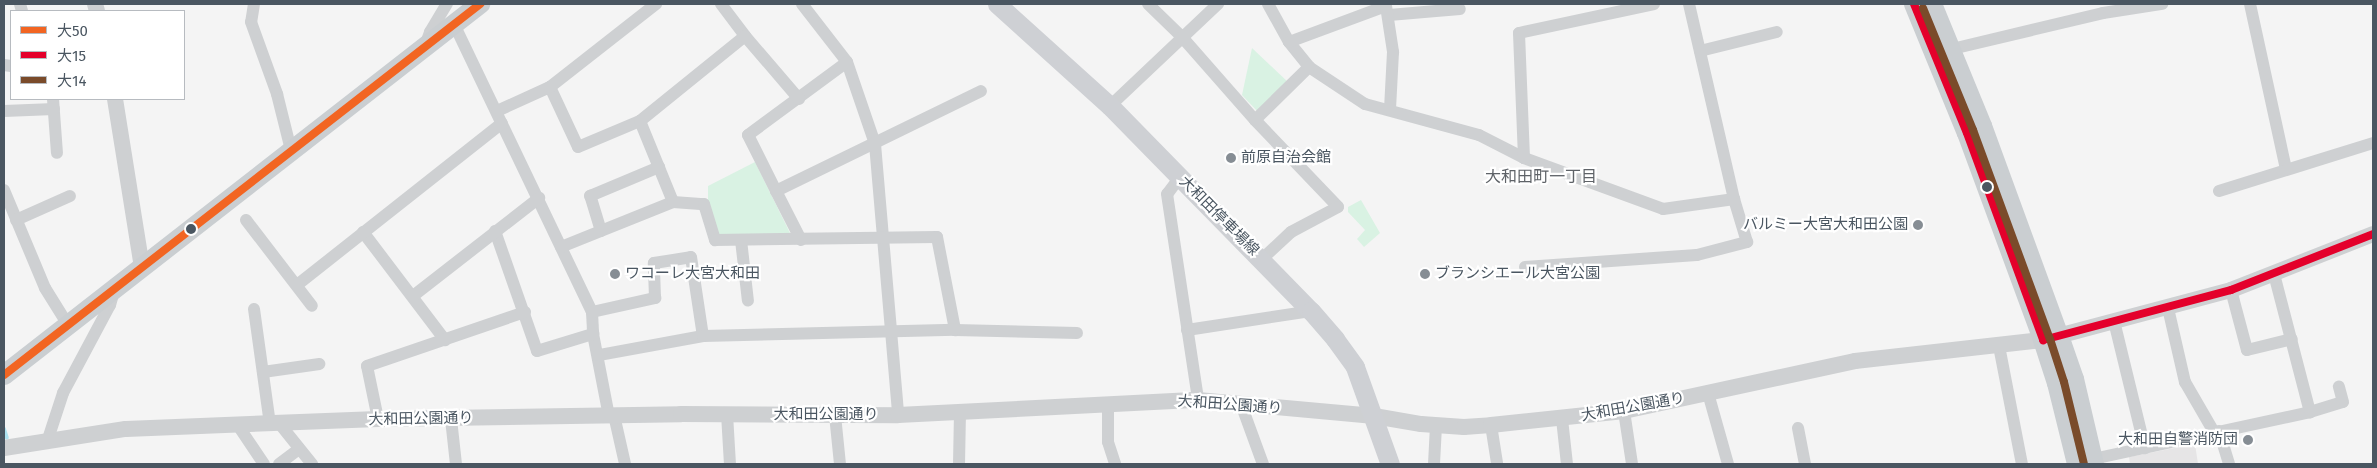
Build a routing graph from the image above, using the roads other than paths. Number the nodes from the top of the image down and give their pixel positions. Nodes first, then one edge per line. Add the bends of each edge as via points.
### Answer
1 (254, 4) edge
2 (446, 4) edge
3 (480, 4) edge
4 (656, 4) edge
5 (721, 4) edge
6 (802, 4) edge
7 (997, 4) edge
8 (1148, 4) edge
9 (1218, 4) edge
10 (1268, 4) edge
11 (1654, 4) edge
12 (1689, 4) edge
13 (1914, 4) edge
14 (1932, 4) edge
15 (2162, 4) edge
16 (2250, 4) edge
17 (1460, 9) dead end
18 (1388, 15) junction
19 (454, 24) junction
20 (1778, 32) dead end
21 (745, 36) junction
22 (1182, 37) junction
23 (1289, 42) junction
24 (426, 46) junction
25 (1952, 49) junction
26 (1700, 51) junction
27 (847, 62) junction
28 (1309, 67) junction
29 (550, 87) junction
30 (982, 91) dead end
31 (799, 99) junction
32 (115, 100) edge
33 (53, 104) edge
34 (1110, 106) junction
35 (1390, 110) junction
36 (4, 111) edge
37 (497, 111) junction
38 (1255, 120) junction
39 (640, 122) junction
40 (502, 123) junction
41 (875, 144) junction
42 (2373, 144) edge
43 (291, 150) junction
44 (57, 153) dead end
45 (1524, 158) junction
46 (659, 167) junction
47 (2286, 169) junction
48 (1180, 177) junction
49 (4, 190) edge
50 (776, 191) junction
51 (2219, 191) dead end
52 (70, 196) dead end
53 (539, 198) junction
54 (1734, 199) junction
55 (673, 202) junction
56 (16, 220) junction
57 (246, 220) dead end
58 (495, 231) junction
59 (601, 231) junction
60 (363, 232) junction
61 (2373, 234) edge
62 (882, 239) junction
63 (741, 240) junction
64 (801, 240) junction
65 (561, 247) junction
66 (1262, 259) junction
67 (142, 267) junction
68 (1525, 267) dead end
69 (2274, 274) junction
70 (297, 285) junction
71 (115, 288) junction
72 (2231, 290) junction
73 (413, 296) junction
74 (748, 301) dead end
75 (312, 306) dead end
76 (2168, 308) junction
77 (254, 310) dead end
78 (1312, 311) junction
79 (525, 312) junction
80 (592, 312) junction
81 (2114, 321) junction
82 (68, 325) junction
83 (955, 330) junction
84 (1187, 330) junction
85 (890, 333) junction
86 (1077, 333) dead end
87 (593, 334) junction
88 (703, 336) junction
89 (2051, 338) junction
90 (444, 340) junction
91 (2292, 340) junction
92 (1999, 346) junction
93 (599, 355) junction
94 (319, 364) dead end
95 (263, 372) junction
96 (4, 375) edge
97 (2340, 387) dead end
98 (1708, 393) junction
99 (1198, 400) junction
100 (1108, 404) junction
101 (1241, 404) junction
102 (1624, 411) junction
103 (960, 412) junction
104 (2310, 412) junction
105 (727, 414) junction
106 (835, 415) junction
107 (898, 415) junction
108 (612, 416) junction
109 (1374, 416) junction
110 (1562, 418) junction
111 (378, 419) junction
112 (451, 420) junction
113 (274, 423) junction
114 (238, 424) junction
115 (1436, 425) junction
116 (1491, 425) junction
117 (1798, 428) dead end
118 (2217, 432) junction
119 (47, 442) junction
120 (9, 447) edge
121 (2146, 448) junction
122 (299, 449) junction
123 (2081, 463) edge
124 (264, 464) edge
125 (279, 464) edge
126 (312, 464) edge
127 (456, 464) edge
128 (625, 464) edge
129 (730, 464) edge
130 (840, 464) edge
131 (959, 464) edge
132 (1115, 464) edge
133 (1264, 464) edge
134 (1390, 464) edge
135 (1434, 464) edge
136 (1497, 464) edge
137 (1567, 464) edge
138 (1632, 464) edge
139 (1728, 464) edge
140 (1805, 464) edge
141 (2022, 464) edge
142 (2229, 464) edge

1 - 43 street via 252,22 277,94
2 - 24 street
3 - 19 main road
4 - 29 street
5 - 21 street
6 - 27 street
7 - 34 main road, 大和田停車場線
8 - 22 street
9 - 22 street
10 - 23 street
11 - 45 street via 1519,33
12 - 26 street
13 - 89 main road
14 - 25 main road
15 - 25 street via 2103,13
16 - 47 street
17 - 18 street
18 - 23 street via 1386,6
18 - 35 street via 1393,52
19 - 24 main road
19 - 37 street
20 - 26 street
21 - 31 street
21 - 39 street
22 - 34 street
22 - 38 street
23 - 28 street
24 - 43 main road
25 - 89 main road
26 - 54 street
27 - 31 street
27 - 41 street
28 - 35 street via 1365,104
28 - 38 street
29 - 37 street
29 - 39 street via 578,147
30 - 41 street
31 - 50 street via 748,136
32 - 67 street
33 - 36 street
33 - 44 street
34 - 48 main road, 大和田停車場線
35 - 45 street via 1478,135
37 - 40 street
38 - 66 street via 1338,207 1291,232
39 - 46 street
40 - 53 street
40 - 60 street
41 - 50 street
41 - 62 street
42 - 47 street
43 - 67 main road
45 - 54 street via 1663,209
46 - 55 street
46 - 59 street via 590,196
47 - 51 street
48 - 66 main road, 大和田停車場線
48 - 84 street via 1167,194
49 - 56 street
50 - 64 street
52 - 56 street
53 - 58 street
53 - 65 street
54 - 68 street via 1747,242 1697,255
55 - 59 street
55 - 63 street via 704,204 715,240
56 - 82 street via 45,288
57 - 70 street
58 - 73 street
58 - 79 street
59 - 65 street
60 - 70 street
60 - 73 street
61 - 69 street, 大和田公園通り
62 - 64 street
62 - 83 street via 937,237
62 - 85 street
63 - 64 street
63 - 74 street
65 - 80 street
66 - 78 main road, 大和田停車場線
67 - 71 main road
69 - 72 street, 大和田公園通り
69 - 91 street
70 - 75 street
71 - 82 main road
71 - 119 street via 110,305 62,393
72 - 76 street, 大和田公園通り
72 - 91 street via 2247,350
73 - 90 street
76 - 81 street, 大和田公園通り
76 - 118 street via 2185,382
77 - 95 street
78 - 84 street
78 - 109 main road, 大和田停車場線 via 1355,367
79 - 87 street via 537,351
79 - 90 street
80 - 87 street
80 - 88 street via 655,298 654,263 691,257
81 - 89 street, 大和田公園通り
81 - 121 street
82 - 96 main road
83 - 85 street
83 - 86 street
84 - 99 street
85 - 88 street
85 - 107 street
87 - 93 street
88 - 93 street
89 - 92 street, 大和田公園通り
89 - 123 main road via 2057,383
90 - 111 street via 367,366
91 - 104 street
92 - 98 street, 大和田公園通り via 1855,361
92 - 141 street
93 - 108 street
94 - 95 street
95 - 113 street
97 - 104 street via 2343,402
98 - 102 street, 大和田公園通り
98 - 139 street
99 - 100 street, 大和田公園通り
99 - 101 street, 大和田公園通り
100 - 103 street, 大和田公園通り
100 - 132 street via 1108,442
101 - 109 street, 大和田公園通り
101 - 133 street
102 - 110 street, 大和田公園通り
102 - 138 street
103 - 107 street, 大和田公園通り
103 - 131 street
104 - 118 street
105 - 106 street, 大和田公園通り
105 - 108 street, 大和田公園通り
105 - 129 street
106 - 107 street, 大和田公園通り
106 - 130 street
108 - 112 street, 大和田公園通り
108 - 128 street
109 - 115 street, 大和田公園通り
109 - 134 main road, 大和田停車場線
110 - 116 street, 大和田公園通り
110 - 137 street
111 - 112 street, 大和田公園通り
111 - 113 street, 大和田公園通り
112 - 127 street
113 - 114 street, 大和田公園通り
113 - 122 street
114 - 119 street, 大和田公園通り via 126,429
114 - 124 street
115 - 116 street, 大和田公園通り
115 - 135 street
116 - 136 street
117 - 140 street
118 - 121 street
118 - 142 street
119 - 120 street, 大和田公園通り
121 - 123 street
122 - 125 street
122 - 126 street

